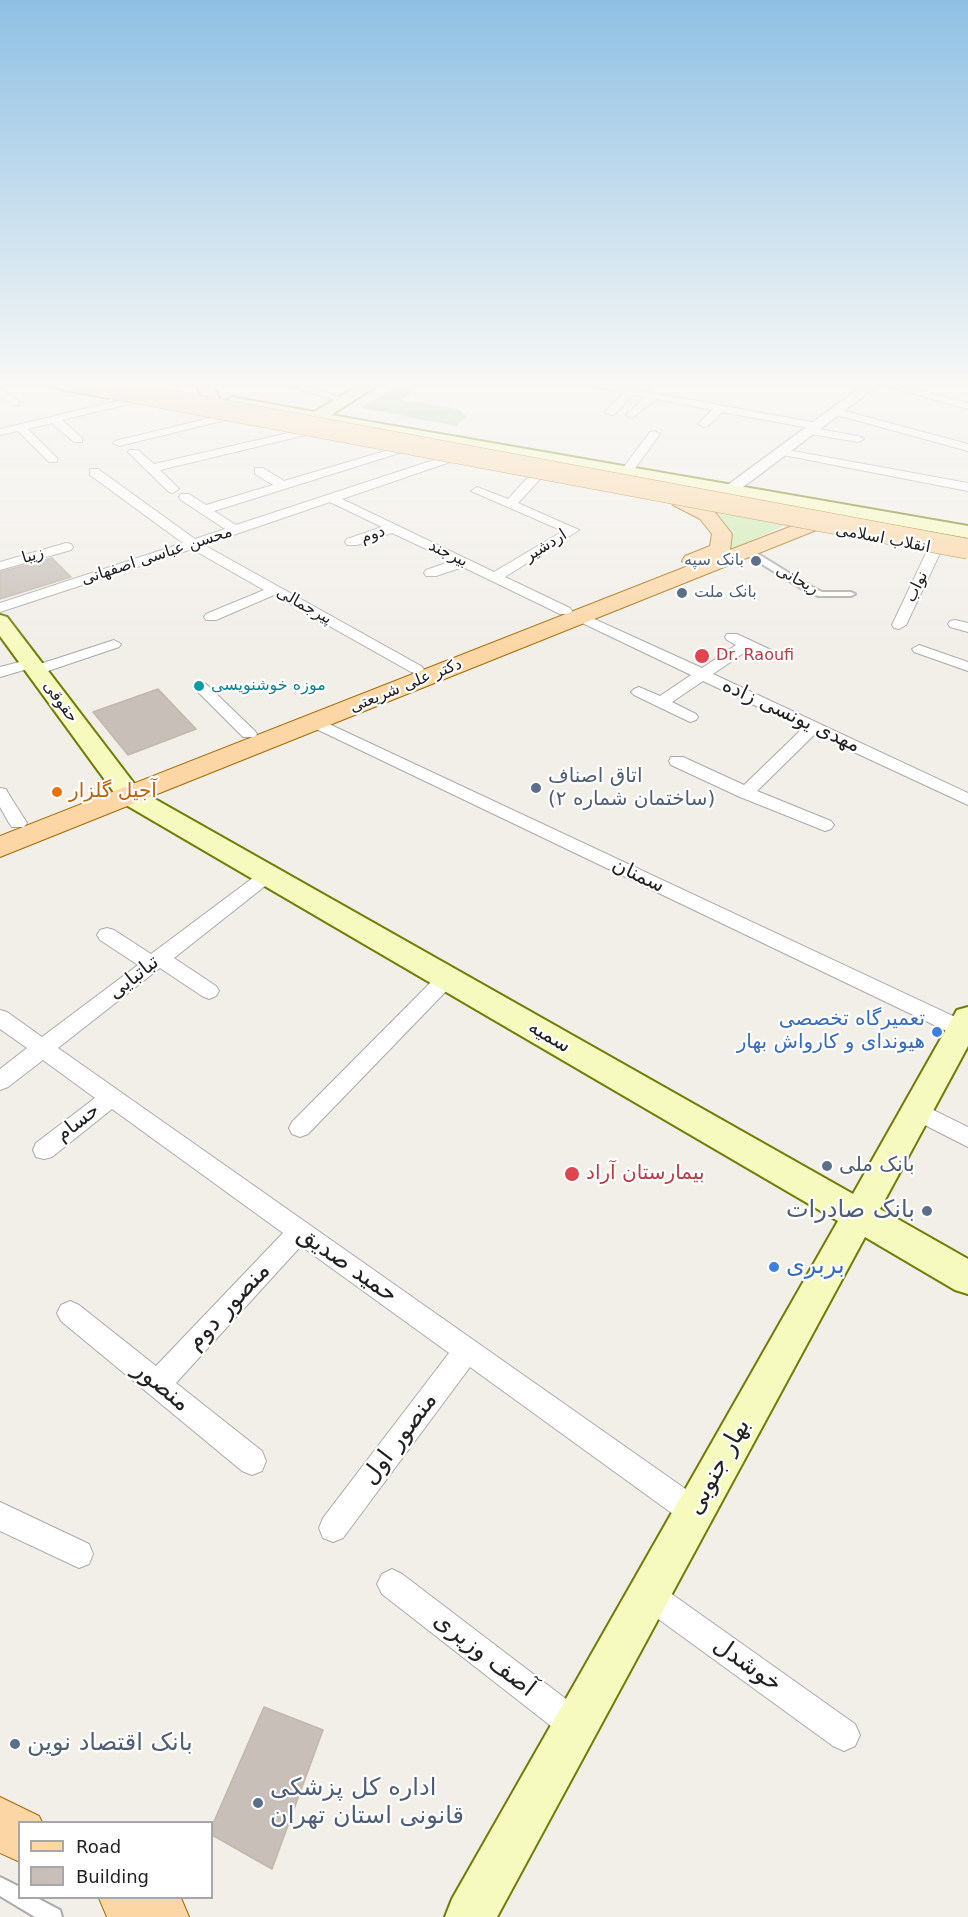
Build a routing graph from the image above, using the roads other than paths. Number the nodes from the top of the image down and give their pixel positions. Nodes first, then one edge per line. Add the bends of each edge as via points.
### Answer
1 (94, 472) dead end
2 (156, 472) edge
3 (261, 472) edge
4 (325, 472) edge
5 (408, 472) edge
6 (530, 472) edge
7 (559, 472) edge
8 (595, 472) edge
9 (635, 472) edge
10 (754, 472) edge
11 (866, 472) edge
12 (538, 474) junction
13 (968, 474) edge
14 (282, 486) junction
15 (965, 487) edge
16 (173, 489) dead end
17 (730, 490) junction
18 (477, 491) dead end
19 (185, 497) dead end
20 (331, 498) junction
21 (680, 501) junction
22 (803, 503) junction
23 (510, 505) junction
24 (204, 510) junction
25 (812, 525) junction
26 (393, 528) junction
27 (235, 530) junction
28 (968, 532) edge
29 (968, 541) edge
30 (352, 542) dead end
31 (193, 544) junction
32 (66, 547) dead end
33 (935, 549) junction
34 (968, 549) edge
35 (747, 551) junction
36 (968, 555) edge
37 (463, 562) junction
38 (0, 566) edge
39 (431, 573) dead end
40 (495, 577) junction
41 (275, 590) junction
42 (850, 594) dead end
43 (573, 614) junction
44 (211, 617) dead end
45 (1, 622) edge
46 (898, 625) dead end
47 (732, 637) dead end
48 (114, 644) dead end
49 (747, 644) junction
50 (919, 649) dead end
51 (766, 653) dead end
52 (34, 667) junction
53 (968, 668) edge
54 (416, 669) junction
55 (0, 672) edge
56 (703, 674) junction
57 (201, 687) dead end
58 (639, 692) dead end
59 (662, 702) junction
60 (690, 717) dead end
61 (314, 722) junction
62 (813, 727) junction
63 (249, 734) junction
64 (677, 760) dead end
65 (125, 790) junction
66 (746, 793) junction
67 (0, 794) edge
68 (968, 800) edge
69 (825, 825) dead end
70 (9, 827) edge
71 (0, 847) edge
72 (268, 875) junction
73 (107, 935) dead end
74 (156, 961) junction
75 (447, 978) junction
76 (209, 992) dead end
77 (0, 1018) edge
78 (965, 1023) edge
79 (43, 1048) junction
80 (0, 1081) edge
81 (112, 1097) junction
82 (917, 1111) junction
83 (300, 1128) dead end
84 (968, 1138) edge
85 (44, 1150) dead end
86 (859, 1215) junction
87 (300, 1231) junction
88 (968, 1278) edge
89 (70, 1313) dead end
90 (467, 1350) junction
91 (158, 1383) junction
92 (252, 1461) dead end
93 (694, 1512) junction
94 (0, 1516) edge
95 (333, 1528) dead end
96 (79, 1554) dead end
97 (392, 1584) dead end
98 (649, 1595) junction
99 (576, 1726) junction
100 (844, 1735) dead end
101 (0, 1824) edge
102 (18, 1834) edge
103 (0, 1886) edge
104 (18, 1897) edge
105 (22, 1899) edge
106 (129, 1899) edge
107 (53, 1917) edge
108 (161, 1917) edge
109 (471, 1917) edge

1 - 31 street, پیرجمالی
2 - 16 street
3 - 14 street
4 - 14 street
5 - 20 street, محسن عباسی اصفهانی
6 - 12 main road, انقلاب اسلامی
7 - 34 main road, bridge
8 - 29 main road
9 - 17 main road, انقلاب اسلامی
10 - 17 street
11 - 15 street
12 - 21 main road, انقلاب اسلامی
12 - 23 street
13 - 15 street
14 - 24 street
17 - 22 main road, انقلاب اسلامی
18 - 23 street, اردشیر
19 - 24 street
20 - 26 street, بیرجند
20 - 27 street, محسن عباسی اصفهانی
21 - 25 main road, انقلاب اسلامی
21 - 43 main road, دکتر علی شریعتی via 708,515 718,526 723,539 720,549
22 - 25 main road via 815,513
22 - 28 main road, انقلاب اسلامی
23 - 40 street, اردشیر via 573,530
24 - 27 street
25 - 33 main road, انقلاب اسلامی
25 - 35 main road, دکتر علی شریعتی
26 - 30 street, دوم
26 - 37 street, بیرجند
27 - 31 street, محسن عباسی اصفهانی
31 - 41 street, پیرجمالی
31 - 45 street, محسن عباسی اصفهانی
32 - 38 street, زیبا
33 - 36 main road, انقلاب اسلامی
33 - 46 street, نواب
35 - 42 lane, ریحانی via 821,594
35 - 43 main road, دکتر علی شریعتی
37 - 39 street
37 - 40 street, بیرجند
40 - 43 street, بیرجند
41 - 44 street
41 - 54 street, پیرجمالی
43 - 54 main road, دکتر علی شریعتی
43 - 56 street, مهدی یونسی زاده
43 - 61 main road, دکتر علی شریعتی
45 - 52 main road, حقوقی
47 - 49 street
48 - 52 street
49 - 51 street
49 - 56 street
50 - 53 street
52 - 55 street
52 - 65 main road, حقوقی
54 - 63 main road, دکتر علی شریعتی
56 - 59 street
56 - 62 street, مهدی یونسی زاده
57 - 63 street
58 - 59 street
59 - 60 street
61 - 65 main road, دکتر علی شریعتی
61 - 78 street, سمنان
62 - 66 street
62 - 68 street, مهدی یونسی زاده
63 - 65 main road, دکتر علی شریعتی
64 - 66 street
65 - 70 main road, دکتر علی شریعتی
65 - 71 main road, دکتر علی شریعتی
65 - 72 main road, سمیه
66 - 69 street
67 - 70 street
72 - 74 street, تباتبایی
72 - 75 main road, سمیه
73 - 74 street
74 - 76 street
74 - 79 street, تباتبایی
75 - 83 street
75 - 86 main road, سمیه
77 - 79 street, حمید صدیق
78 - 82 main road, بهار جنوبی
79 - 80 street, تباتبایی
79 - 81 street, حمید صدیق
81 - 85 street, حسام
81 - 87 street, حمید صدیق
82 - 84 street
82 - 86 main road, بهار جنوبی
86 - 88 main road, سمیه
86 - 93 main road, بهار جنوبی
87 - 90 street, حمید صدیق
87 - 91 street, منصور دوم
89 - 91 street, منصور
90 - 93 street, حمید صدیق
90 - 95 street, منصور اول
91 - 92 street, منصور
93 - 98 main road, بهار جنوبی
94 - 96 street
97 - 99 street, آصف وزیری
98 - 99 main road, بهار جنوبی
98 - 100 street, خوشدل
99 - 109 main road, بهار جنوبی
101 - 102 main road
103 - 104 lane
105 - 107 lane
106 - 108 main road

